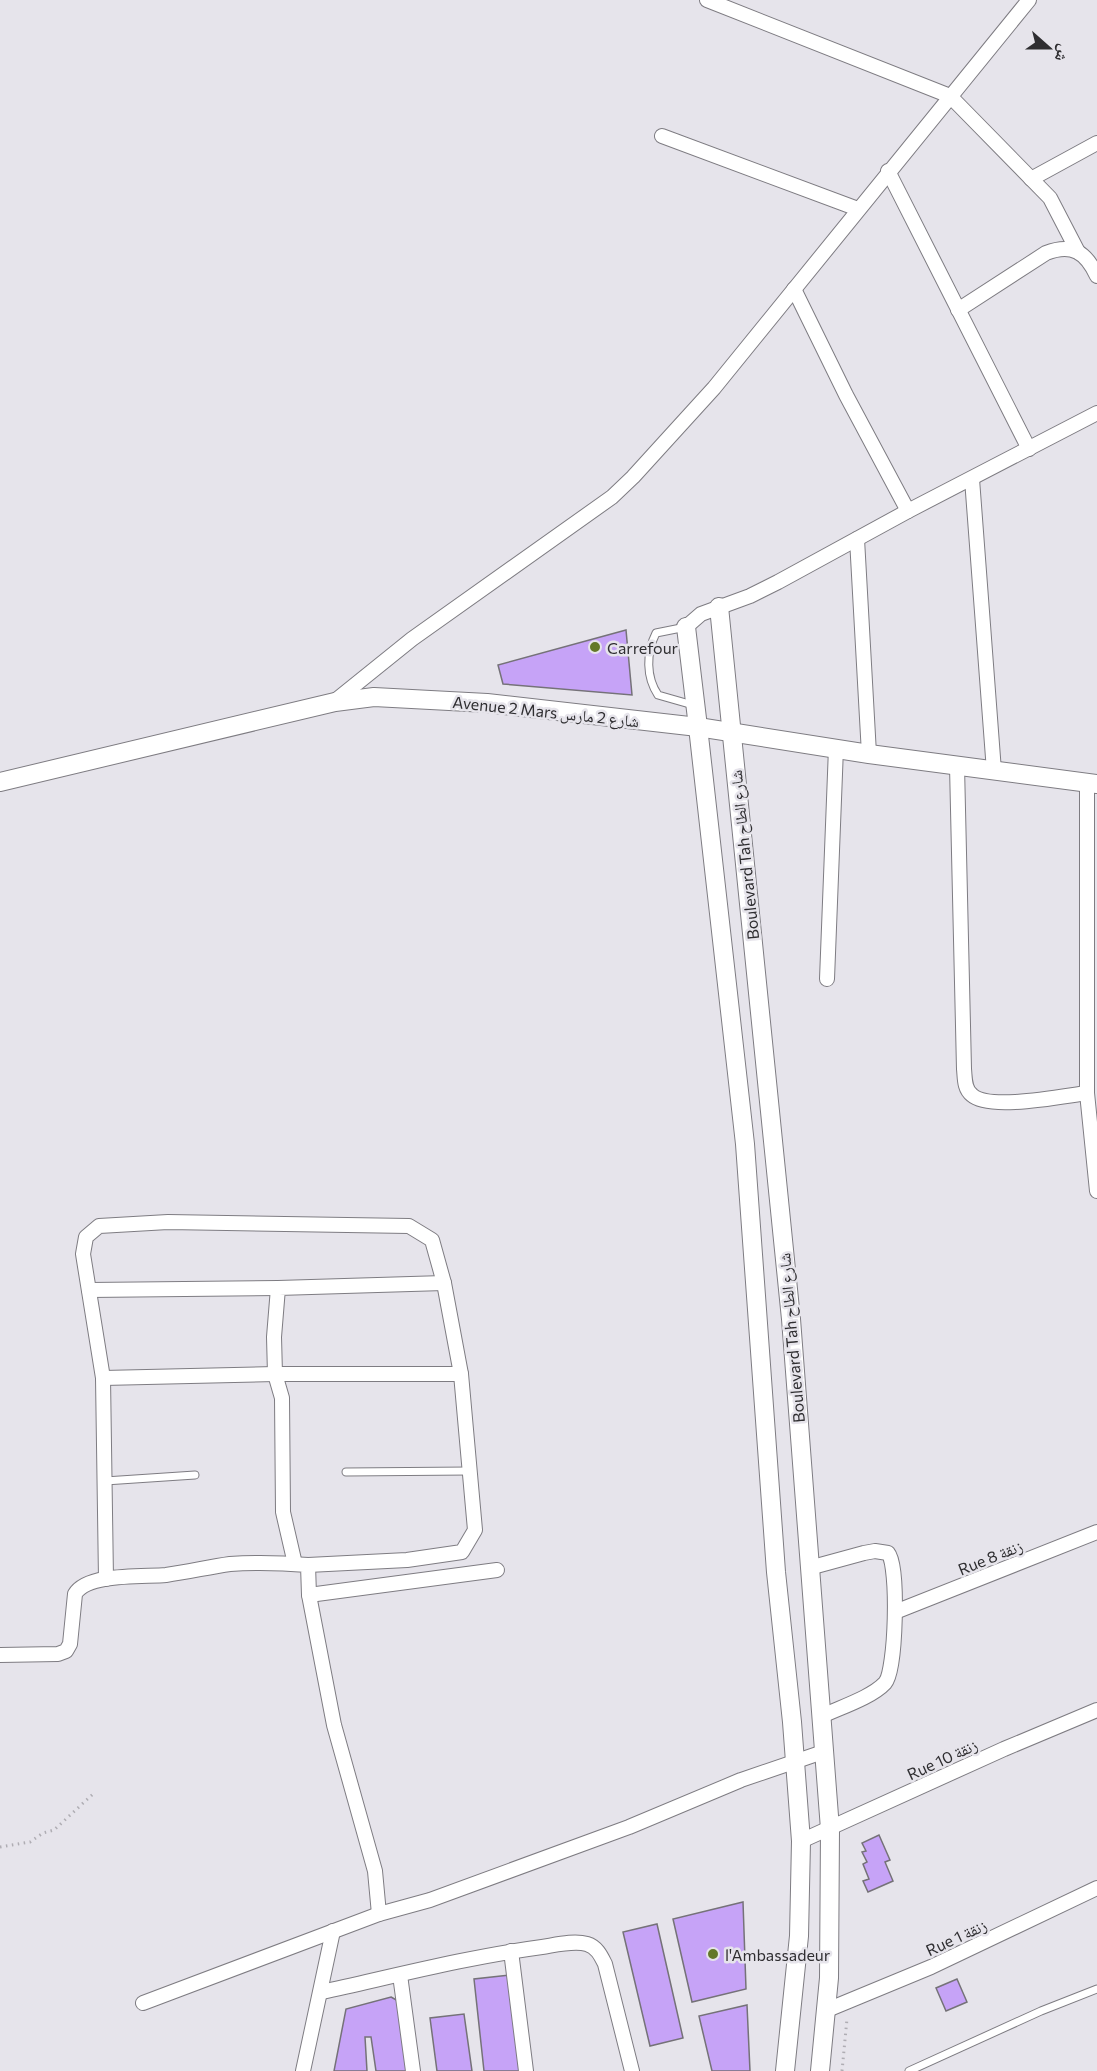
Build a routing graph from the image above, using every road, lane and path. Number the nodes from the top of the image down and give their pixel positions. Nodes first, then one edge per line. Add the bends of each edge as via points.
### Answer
1 (707, 0) edge
2 (1029, 0) edge
3 (951, 96) junction
4 (662, 136) dead end
5 (1097, 143) edge
6 (888, 171) junction
7 (1031, 179) junction
8 (858, 209) junction
9 (1078, 252) junction
10 (1097, 276) edge
11 (795, 289) junction
12 (958, 310) junction
13 (1097, 413) edge
14 (1029, 449) junction
15 (972, 478) junction
16 (908, 511) junction
17 (857, 539) junction
18 (719, 607) junction
19 (686, 627) junction
20 (335, 702) junction
21 (696, 706) junction
22 (699, 728) junction
23 (732, 734) junction
24 (836, 748) junction
25 (869, 754) junction
26 (957, 766) junction
27 (994, 771) junction
28 (0, 782) edge
29 (1092, 784) edge
30 (827, 979) dead end
31 (1091, 1024) edge
32 (1087, 1093) junction
33 (1097, 1191) edge
34 (444, 1283) junction
35 (278, 1288) junction
36 (89, 1290) junction
37 (275, 1374) junction
38 (461, 1374) junction
39 (103, 1378) junction
40 (470, 1471) junction
41 (346, 1472) dead end
42 (195, 1475) dead end
43 (105, 1481) junction
44 (1097, 1532) edge
45 (302, 1564) junction
46 (809, 1568) junction
47 (497, 1570) dead end
48 (106, 1579) junction
49 (309, 1595) junction
50 (895, 1612) junction
51 (0, 1655) edge
52 (1097, 1710) edge
53 (820, 1717) junction
54 (823, 1752) junction
55 (795, 1761) junction
56 (93, 1794) dead end
57 (830, 1829) junction
58 (801, 1841) junction
59 (0, 1847) edge
60 (1097, 1888) edge
61 (379, 1914) junction
62 (333, 1931) junction
63 (511, 1952) junction
64 (400, 1975) junction
65 (1097, 1989) edge
66 (322, 1992) junction
67 (849, 2001) junction
68 (143, 2003) dead end
69 (827, 2010) junction
70 (303, 2071) edge
71 (413, 2071) edge
72 (526, 2071) edge
73 (632, 2071) edge
74 (785, 2071) edge
75 (820, 2071) edge
76 (842, 2071) edge
77 (909, 2071) edge

1 - 3 street
2 - 3 street
3 - 6 street
3 - 7 street
4 - 8 street
5 - 7 street
6 - 8 street
6 - 12 street
7 - 9 street via 1050,198
8 - 11 street
9 - 10 street via 1086,257
9 - 12 street via 1063,249 1046,253
11 - 16 street
11 - 20 street via 714,388 612,497 412,639
12 - 14 street
13 - 14 street
14 - 15 street
15 - 16 street
15 - 27 street
16 - 17 street
17 - 18 street via 778,582
17 - 25 street
18 - 19 street via 701,614
18 - 23 street, Boulevard Tah شارع الطاح
19 - 21 street, Boulevard Tah شارع الطاح
19 - 21 lane via 656,633 648,661 658,695
20 - 22 street, Avenue 2 Mars شارع 2 مارس via 375,697 488,702
20 - 28 street, Avenue 2 Mars شارع 2 مارس
21 - 22 street, Boulevard Tah شارع الطاح
22 - 23 street, Avenue 2 Mars شارع 2 مارس
22 - 55 street, Boulevard Tah شارع الطاح via 744,1144 776,1572
23 - 24 street, Avenue 2 Mars شارع 2 مارس
23 - 46 street, Boulevard Tah شارع الطاح via 791,1319
24 - 25 street, Avenue 2 Mars شارع 2 مارس
24 - 30 street
25 - 26 street, Avenue 2 Mars شارع 2 مارس
26 - 27 street, Avenue 2 Mars شارع 2 مارس
26 - 32 street via 966,1087 972,1096 1000,1103
27 - 29 street, Avenue 2 Mars شارع 2 مارس
29 - 31 street
31 - 32 street
32 - 33 street
34 - 35 street
34 - 36 street via 432,1240 409,1226 168,1222 99,1226 86,1237 83,1254
34 - 38 street
35 - 36 street
35 - 37 street
36 - 39 street
37 - 38 street
37 - 39 street
37 - 45 street via 282,1398 283,1512
38 - 40 street
39 - 43 street
40 - 41 lane
40 - 45 street via 475,1530 462,1552 406,1560
42 - 43 lane
43 - 48 street
44 - 50 street, Rue 8 زنقة
45 - 48 street via 231,1564 165,1575
45 - 49 street
46 - 50 street via 864,1553 888,1553 894,1565
46 - 53 street, Boulevard Tah شارع الطاح
47 - 49 street
48 - 51 street via 84,1586 75,1594 66,1651
49 - 61 street via 334,1725 375,1871
50 - 53 street via 887,1682
52 - 57 street, Rue 10 زنقة
53 - 54 street, Boulevard Tah شارع الطاح
54 - 55 street
54 - 57 street, Boulevard Tah شارع الطاح
55 - 58 street, Boulevard Tah شارع الطاح
55 - 61 street via 629,1827 441,1896
56 - 59 path via 54,1830 30,1842
57 - 58 street, Rue 10 زنقة
57 - 69 street, Boulevard Tah شارع الطاح
58 - 74 street, Boulevard Tah شارع الطاح via 799,1936
60 - 67 street, Rue 1 زنقة via 931,1967
61 - 62 street
62 - 66 street
62 - 68 street
63 - 64 street
63 - 72 street
63 - 73 street via 569,1943 593,1947 605,1964
64 - 66 street
64 - 71 street
65 - 77 lane
66 - 70 street
67 - 69 street, Rue 1 زنقة
67 - 76 path
69 - 75 street, Boulevard Tah شارع الطاح

